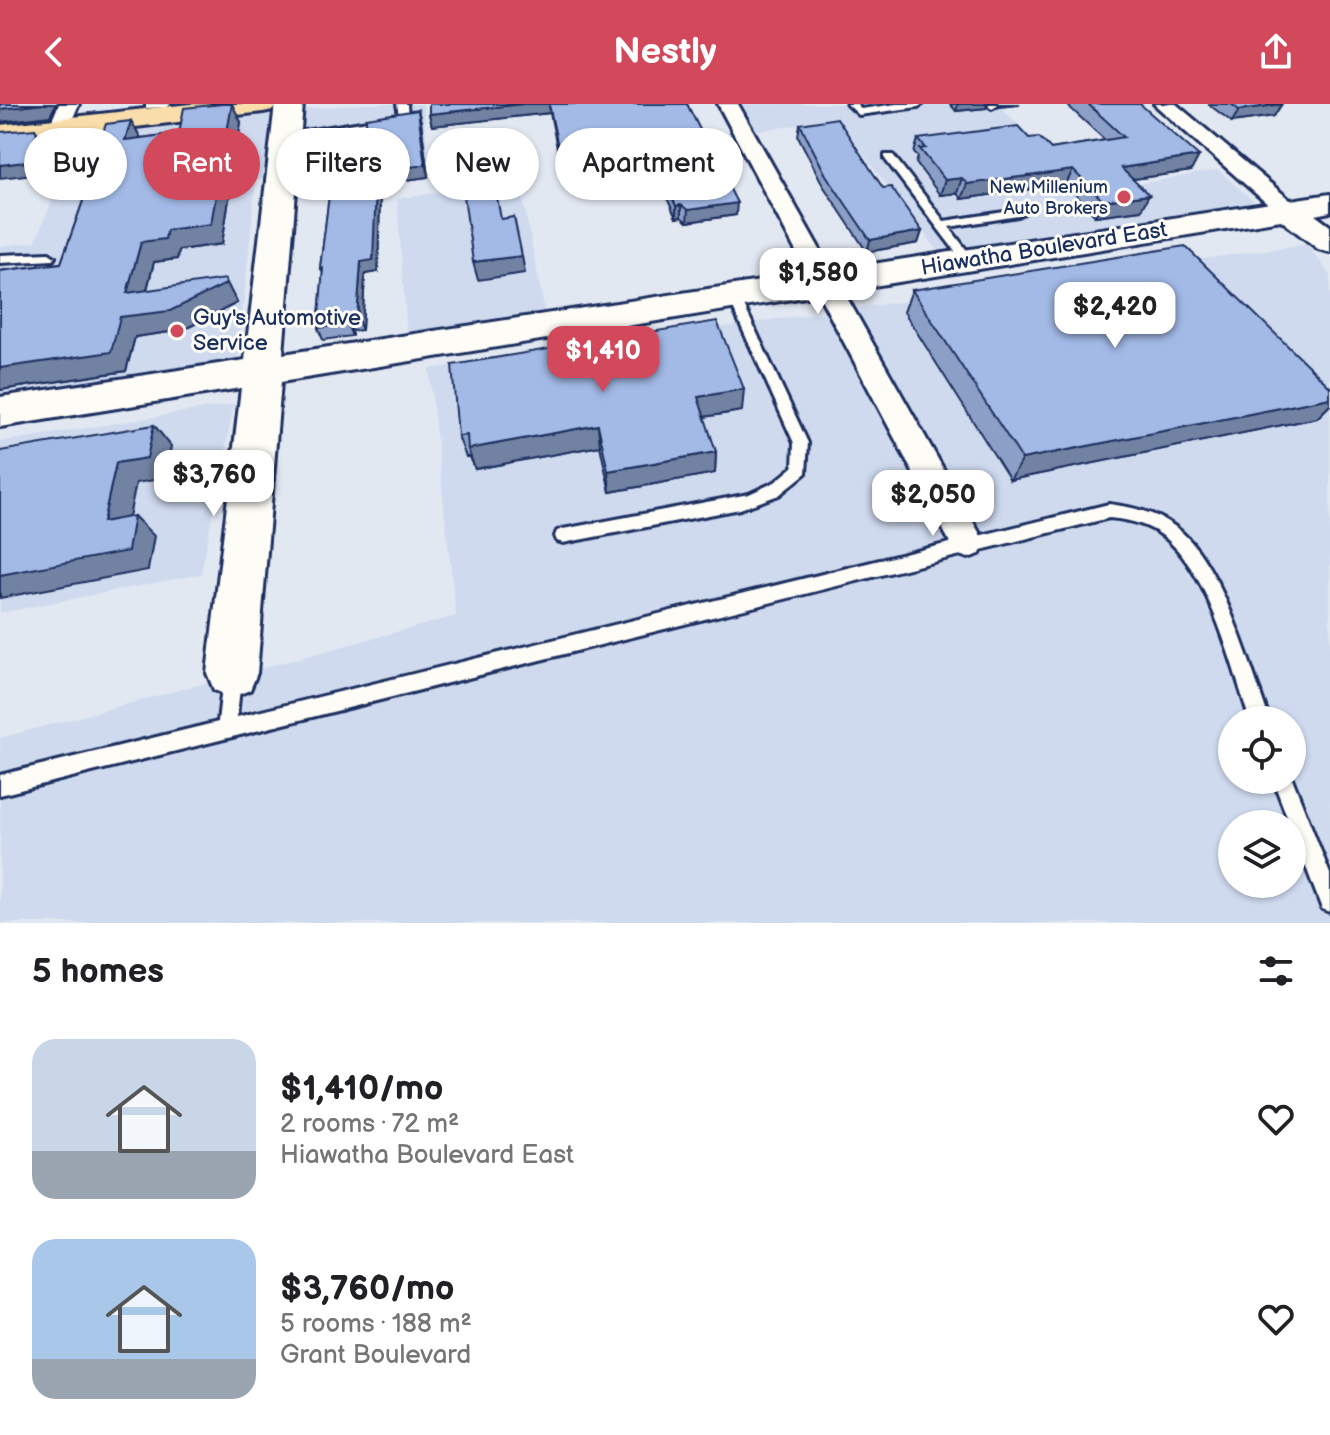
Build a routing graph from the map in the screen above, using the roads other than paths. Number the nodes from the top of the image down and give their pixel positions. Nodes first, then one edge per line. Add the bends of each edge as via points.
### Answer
1 (263, 104) edge
2 (289, 104) edge
3 (402, 104) edge
4 (728, 104) edge
5 (852, 104) edge
6 (918, 104) edge
7 (1164, 104) edge
8 (220, 106) edge
9 (154, 108) edge
10 (64, 116) edge
11 (287, 128) edge
12 (342, 128) edge
13 (0, 134) edge
14 (889, 157) dead end
15 (280, 200) edge
16 (1330, 203) edge
17 (1288, 210) junction
18 (1018, 213) dead end
19 (941, 225) junction
20 (1330, 242) edge
21 (49, 257) dead end
22 (0, 259) edge
23 (969, 261) junction
24 (829, 283) junction
25 (734, 297) junction
26 (263, 371) junction
27 (0, 412) edge
28 (563, 536) dead end
29 (968, 544) junction
30 (232, 673) joint
31 (1255, 706) edge
32 (227, 727) junction
33 (0, 785) edge
34 (1288, 794) edge
35 (1330, 901) edge

1 - 8 main road
2 - 11 street
3 - 12 lane via 404,118
4 - 24 street
5 - 6 lane via 859,112
7 - 17 street
8 - 9 main road
9 - 10 main road
10 - 13 main road
14 - 19 lane
15 - 26 street
16 - 17 street, Hiawatha Boulevard East
17 - 20 street
17 - 23 street, Hiawatha Boulevard East
18 - 19 lane
19 - 23 lane
21 - 22 lane
23 - 24 street, Hiawatha Boulevard East
24 - 25 street, Hiawatha Boulevard East
24 - 29 street
25 - 26 street, Hiawatha Boulevard East
25 - 28 lane via 801,443 801,469 790,483 740,503
26 - 27 street, Hiawatha Boulevard East
26 - 30 street
29 - 31 lane via 1109,511 1154,522 1176,537 1194,560
29 - 32 lane
30 - 32 lane
32 - 33 lane
34 - 35 lane

